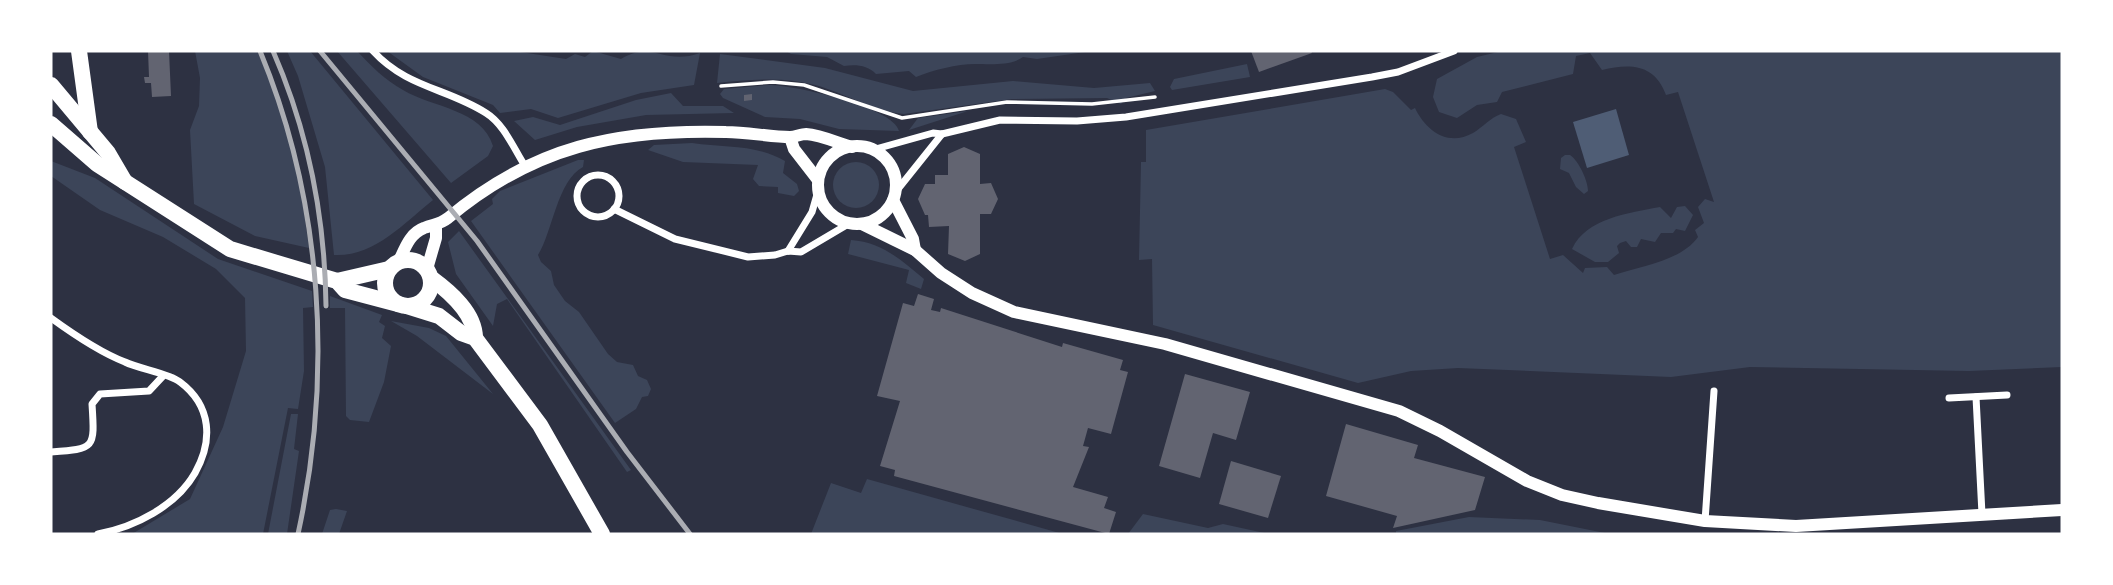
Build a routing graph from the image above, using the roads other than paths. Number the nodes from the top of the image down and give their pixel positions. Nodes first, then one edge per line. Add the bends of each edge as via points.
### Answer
1 (79, 51) edge
2 (373, 51) edge
3 (1454, 51) edge
4 (51, 85) edge
5 (51, 124) edge
6 (90, 132) junction
7 (942, 134) junction
8 (790, 137) junction
9 (51, 139) edge
10 (73, 144) junction
11 (852, 147) junction
12 (873, 150) junction
13 (525, 166) junction
14 (125, 181) junction
15 (818, 186) junction
16 (893, 197) junction
17 (614, 209) junction
18 (856, 224) junction
19 (436, 227) junction
20 (915, 250) junction
21 (788, 251) junction
22 (394, 265) junction
23 (429, 274) junction
24 (337, 281) junction
25 (403, 305) junction
26 (51, 318) edge
27 (475, 338) junction
28 (163, 376) junction
29 (1714, 391) dead end
30 (2007, 395) dead end
31 (1976, 397) junction
32 (1949, 398) dead end
33 (51, 452) edge
34 (2062, 510) edge
35 (1982, 514) junction
36 (1705, 521) junction
37 (98, 534) edge
38 (602, 534) edge

1 - 6 main road
2 - 13 street via 411,82 487,113
3 - 7 street via 1385,75 1271,94 1104,120 1000,120
4 - 6 main road
5 - 10 main road
6 - 14 main road
7 - 12 street
7 - 16 street
8 - 11 street via 805,134
8 - 13 street via 754,132 643,133 589,142
8 - 15 street
9 - 10 main road
10 - 14 main road
11 - 12 street
11 - 15 street via 828,158
12 - 16 street via 893,172 897,182
13 - 19 street via 480,191
14 - 24 main road via 230,249
15 - 18 street via 829,212
15 - 21 street via 812,212
16 - 18 street via 874,220
16 - 20 street
17 - 17 street via 602,217 588,214 579,204 580,186 595,176 607,177 618,191
17 - 21 street via 658,233 733,255 761,257
18 - 20 street
18 - 21 street via 801,252
19 - 22 street via 424,228 408,241
19 - 23 street
20 - 36 street via 959,285 1014,312 1153,341 1399,411 1518,477 1562,495
22 - 23 main road via 415,261
22 - 24 main road
22 - 25 main road via 385,289
23 - 25 main road via 426,298
23 - 27 main road via 450,292 475,326
24 - 25 main road via 345,290
25 - 27 main road via 439,316
26 - 28 street via 123,362
27 - 38 main road via 540,425
28 - 33 street via 149,391 100,394 92,404 94,437 90,446
28 - 37 street via 179,380 203,410 209,432 205,456 188,485 166,504 121,530
29 - 36 street
30 - 31 street
31 - 32 street
31 - 35 street
34 - 35 street
35 - 36 street via 1796,526

